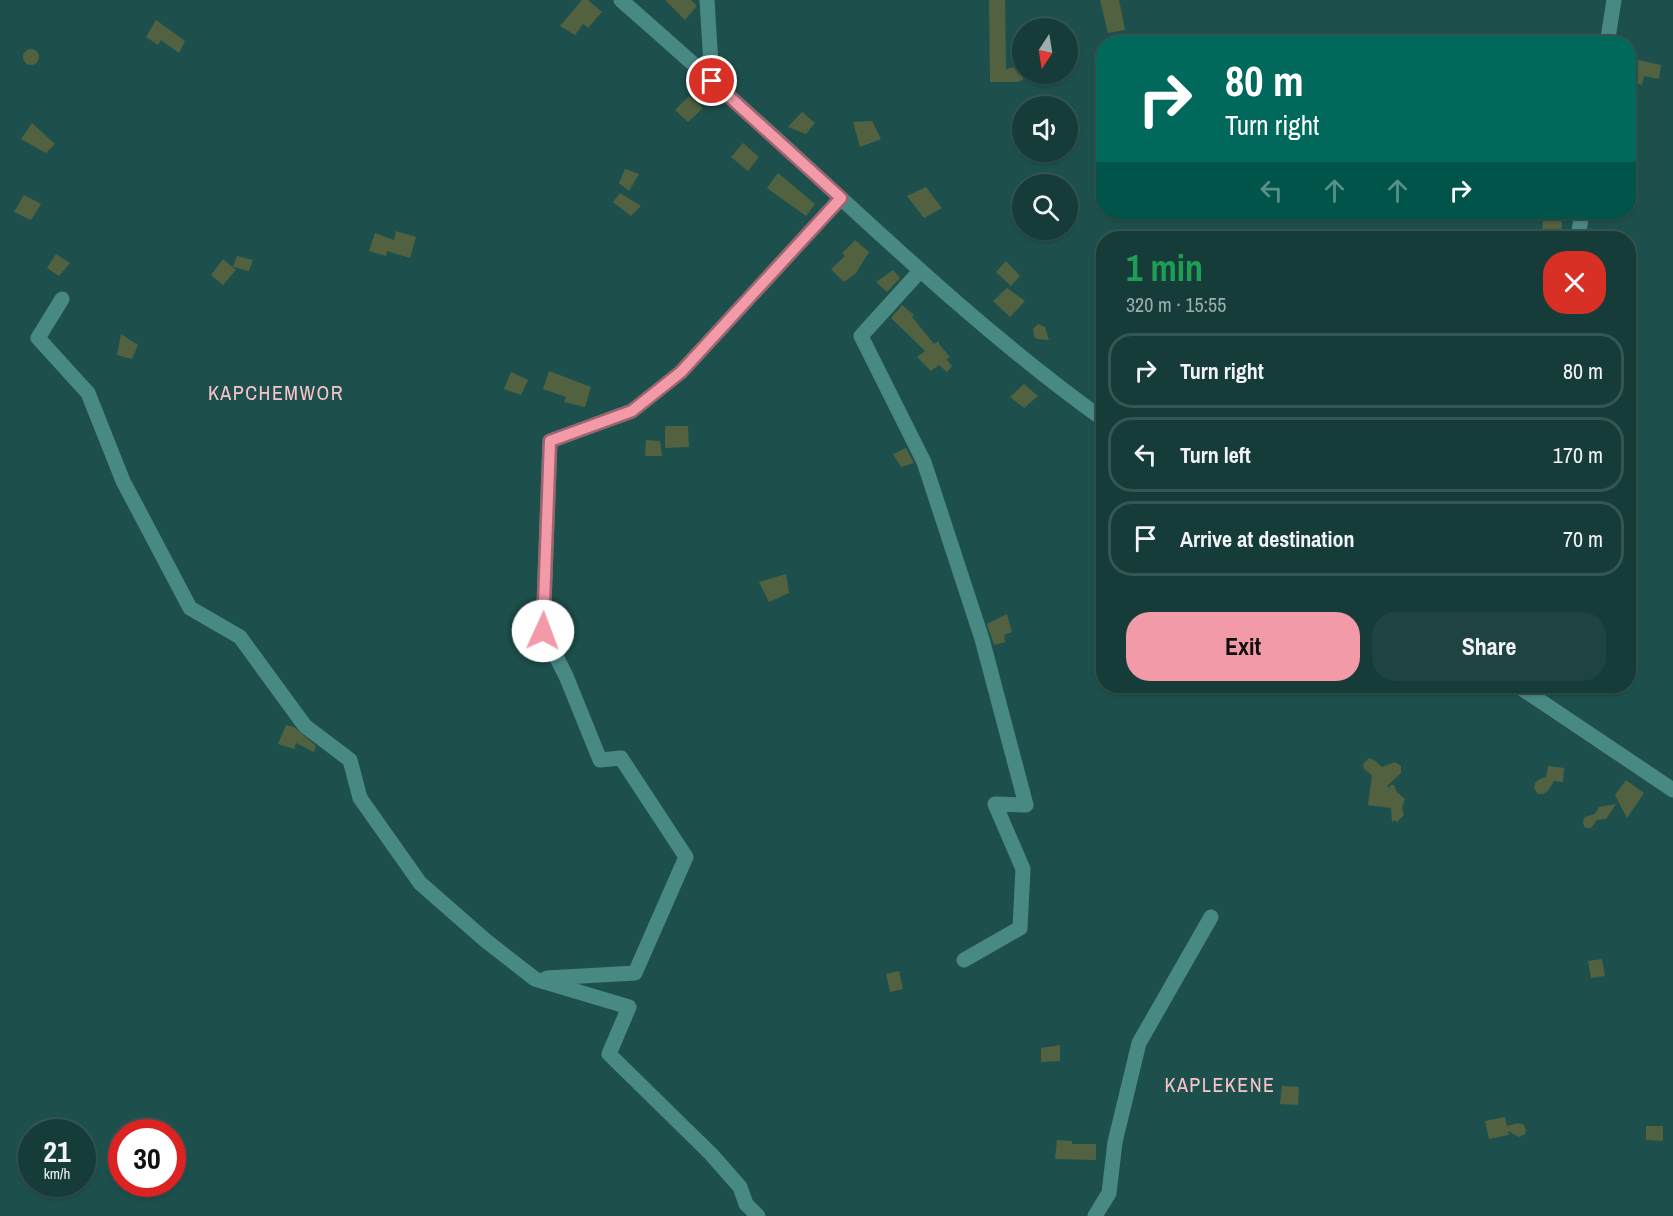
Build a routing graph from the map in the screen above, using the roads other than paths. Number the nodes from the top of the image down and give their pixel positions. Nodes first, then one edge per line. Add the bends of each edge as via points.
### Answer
1 (621, 0) edge
2 (707, 0) edge
3 (1614, 0) edge
4 (1608, 36) edge
5 (712, 81) junction
6 (841, 198) junction
7 (920, 271) junction
8 (62, 299) dead end
9 (1096, 414) edge
10 (1528, 693) edge
11 (1673, 790) edge
12 (1211, 917) dead end
13 (964, 960) dead end
14 (535, 978) junction
15 (758, 1216) edge
16 (1095, 1216) edge

1 - 5 street
2 - 5 street
3 - 4 street
5 - 6 street
6 - 7 street
6 - 14 street via 681,372 632,411 550,441 543,631 600,759 621,758 686,857 635,973
7 - 9 street
7 - 13 street via 861,336 924,462 982,639 1026,805 995,804 1023,869 1020,928
8 - 14 street via 38,338 88,393 123,481 190,608 240,637 305,726 350,759 360,798 420,883
10 - 11 street
12 - 16 street via 1139,1043 1115,1143 1109,1192
14 - 15 street via 629,1007 609,1054 711,1154 740,1187 746,1204

